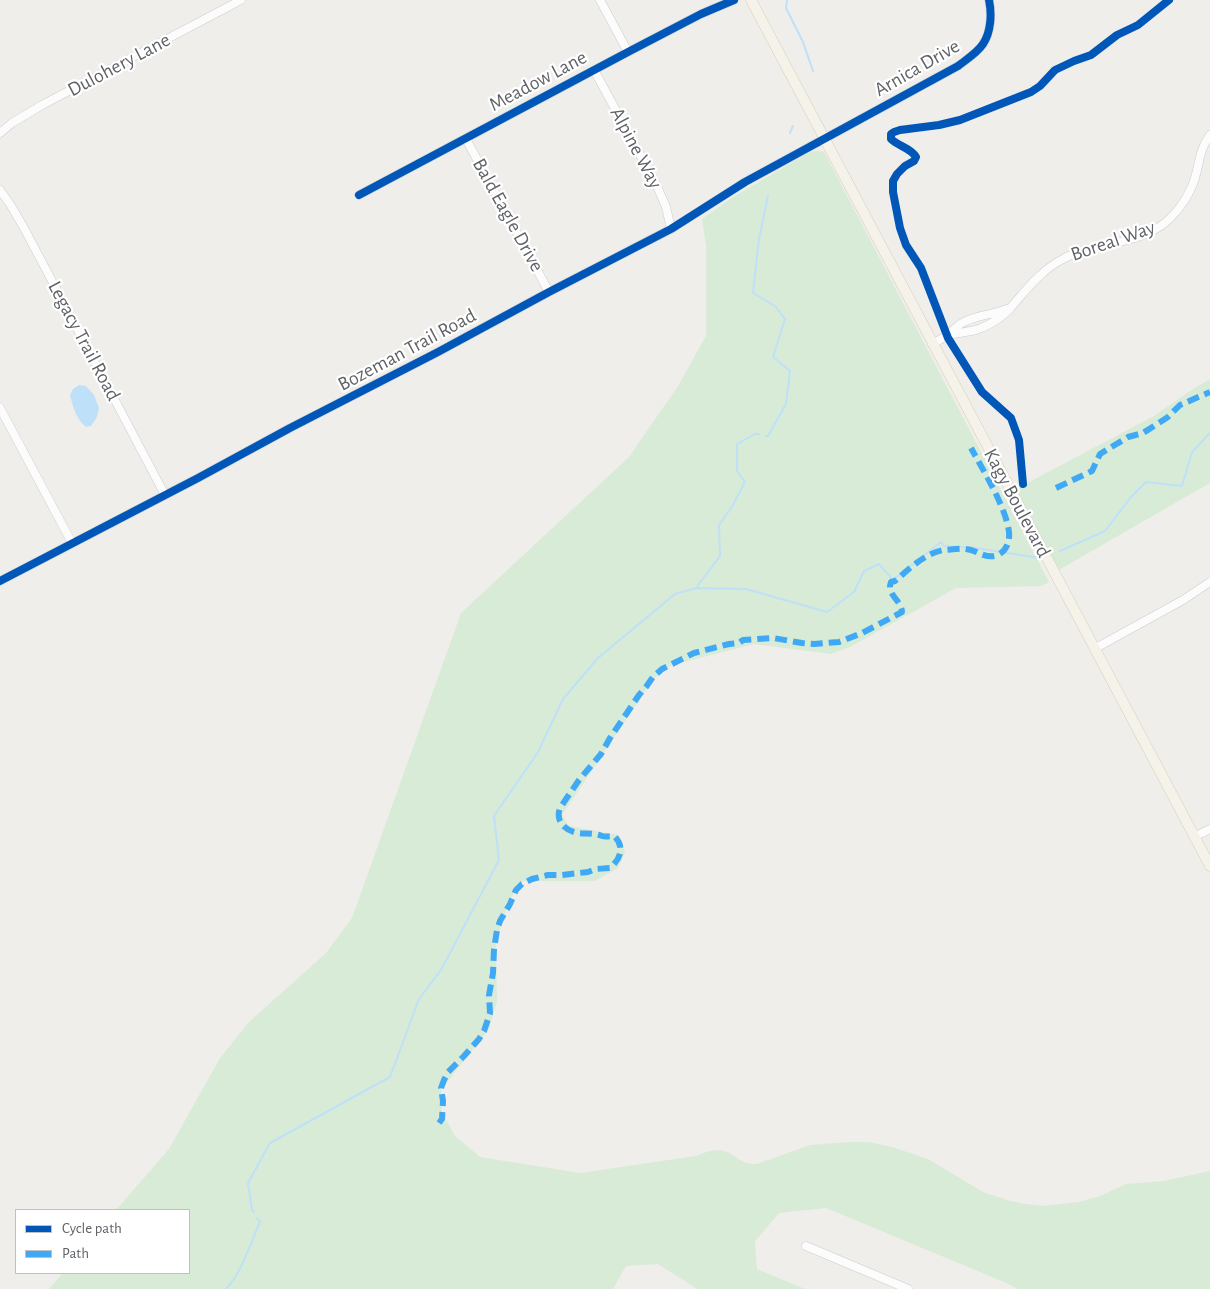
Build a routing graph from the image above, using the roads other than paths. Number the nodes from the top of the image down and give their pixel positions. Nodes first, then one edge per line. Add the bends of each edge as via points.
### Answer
1 (241, 0) edge
2 (600, 0) edge
3 (734, 0) edge
4 (751, 0) edge
5 (989, 0) edge
6 (628, 52) junction
7 (594, 70) junction
8 (0, 133) edge
9 (1210, 135) edge
10 (466, 139) junction
11 (824, 139) junction
12 (0, 190) edge
13 (359, 196) dead end
14 (671, 229) junction
15 (549, 292) junction
16 (1011, 307) junction
17 (948, 336) junction
18 (932, 344) junction
19 (0, 408) edge
20 (165, 495) junction
21 (72, 544) junction
22 (0, 581) edge
23 (1210, 582) edge
24 (1094, 649) junction
25 (1210, 829) edge
26 (1194, 837) junction
27 (1210, 866) edge
28 (806, 1246) dead end
29 (908, 1289) edge

1 - 8 street, Dulohery Lane via 42,105
2 - 6 street
3 - 6 street, Meadow Lane
4 - 11 main road
5 - 11 street, Arnica Drive via 991,13 986,37 975,53 958,66
6 - 7 street, Meadow Lane
7 - 10 street, Meadow Lane
7 - 14 street, Alpine Way via 657,186
9 - 16 street, Boreal Way via 1188,194 1166,222 1131,239 1095,246 1062,259 1048,268
10 - 13 street, Meadow Lane
10 - 15 street, Bald Eagle Drive
11 - 14 street, Bozeman Trail Road via 745,182
11 - 18 main road, Kagy Boulevard
12 - 20 street, Legacy Trail Road via 24,228
14 - 15 street, Bozeman Trail Road
15 - 20 street, Bozeman Trail Road
16 - 17 street, Boreal Way via 965,321
16 - 17 street, Boreal Way via 989,325
17 - 18 street, Boreal Way
18 - 24 main road, Kagy Boulevard
19 - 21 street
20 - 21 street, Bozeman Trail Road
21 - 22 street, Bozeman Trail Road
23 - 24 street
24 - 26 main road, Kagy Boulevard
25 - 26 street
26 - 27 main road, Kagy Boulevard
28 - 29 street

